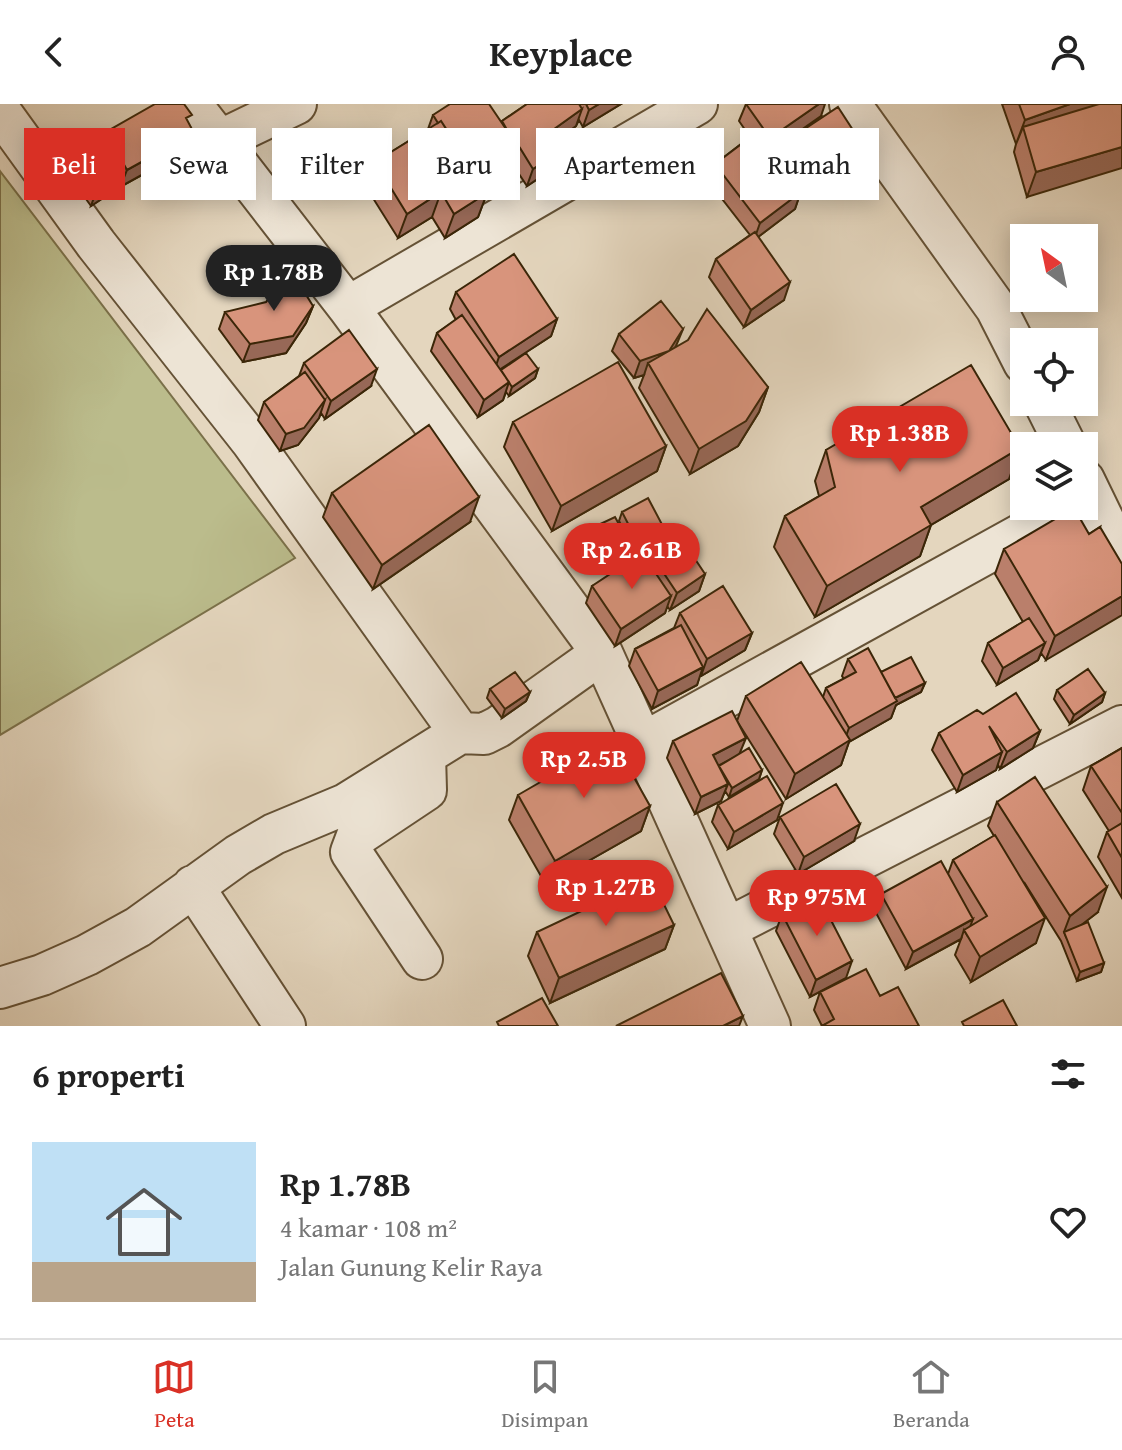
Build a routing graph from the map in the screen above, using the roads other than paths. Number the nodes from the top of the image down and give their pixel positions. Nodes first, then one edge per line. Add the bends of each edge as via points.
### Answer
1 (191, 104) edge
2 (296, 104) edge
3 (697, 104) edge
4 (850, 104) edge
5 (0, 111) edge
6 (209, 128) edge
7 (246, 128) edge
8 (256, 189) edge
9 (348, 307) junction
10 (1010, 336) edge
11 (1098, 519) edge
12 (1039, 520) edge
13 (1122, 558) edge
14 (612, 674) junction
15 (1122, 726) edge
16 (460, 733) junction
17 (643, 743) junction
18 (426, 768) junction
19 (201, 898) junction
20 (728, 928) junction
21 (422, 959) dead end
22 (0, 988) edge
23 (768, 1025) edge
24 (285, 1026) edge

1 - 6 street
2 - 7 street
3 - 9 street
4 - 10 street via 996,308
5 - 16 street via 96,244 252,442
8 - 9 street
9 - 14 street
11 - 13 street
12 - 17 street
14 - 16 street via 484,734
14 - 17 street
15 - 20 street
16 - 18 street
17 - 20 street
18 - 19 street via 274,834
18 - 21 street via 421,795 357,836 351,846
19 - 22 street via 87,955
19 - 24 street
20 - 23 street

